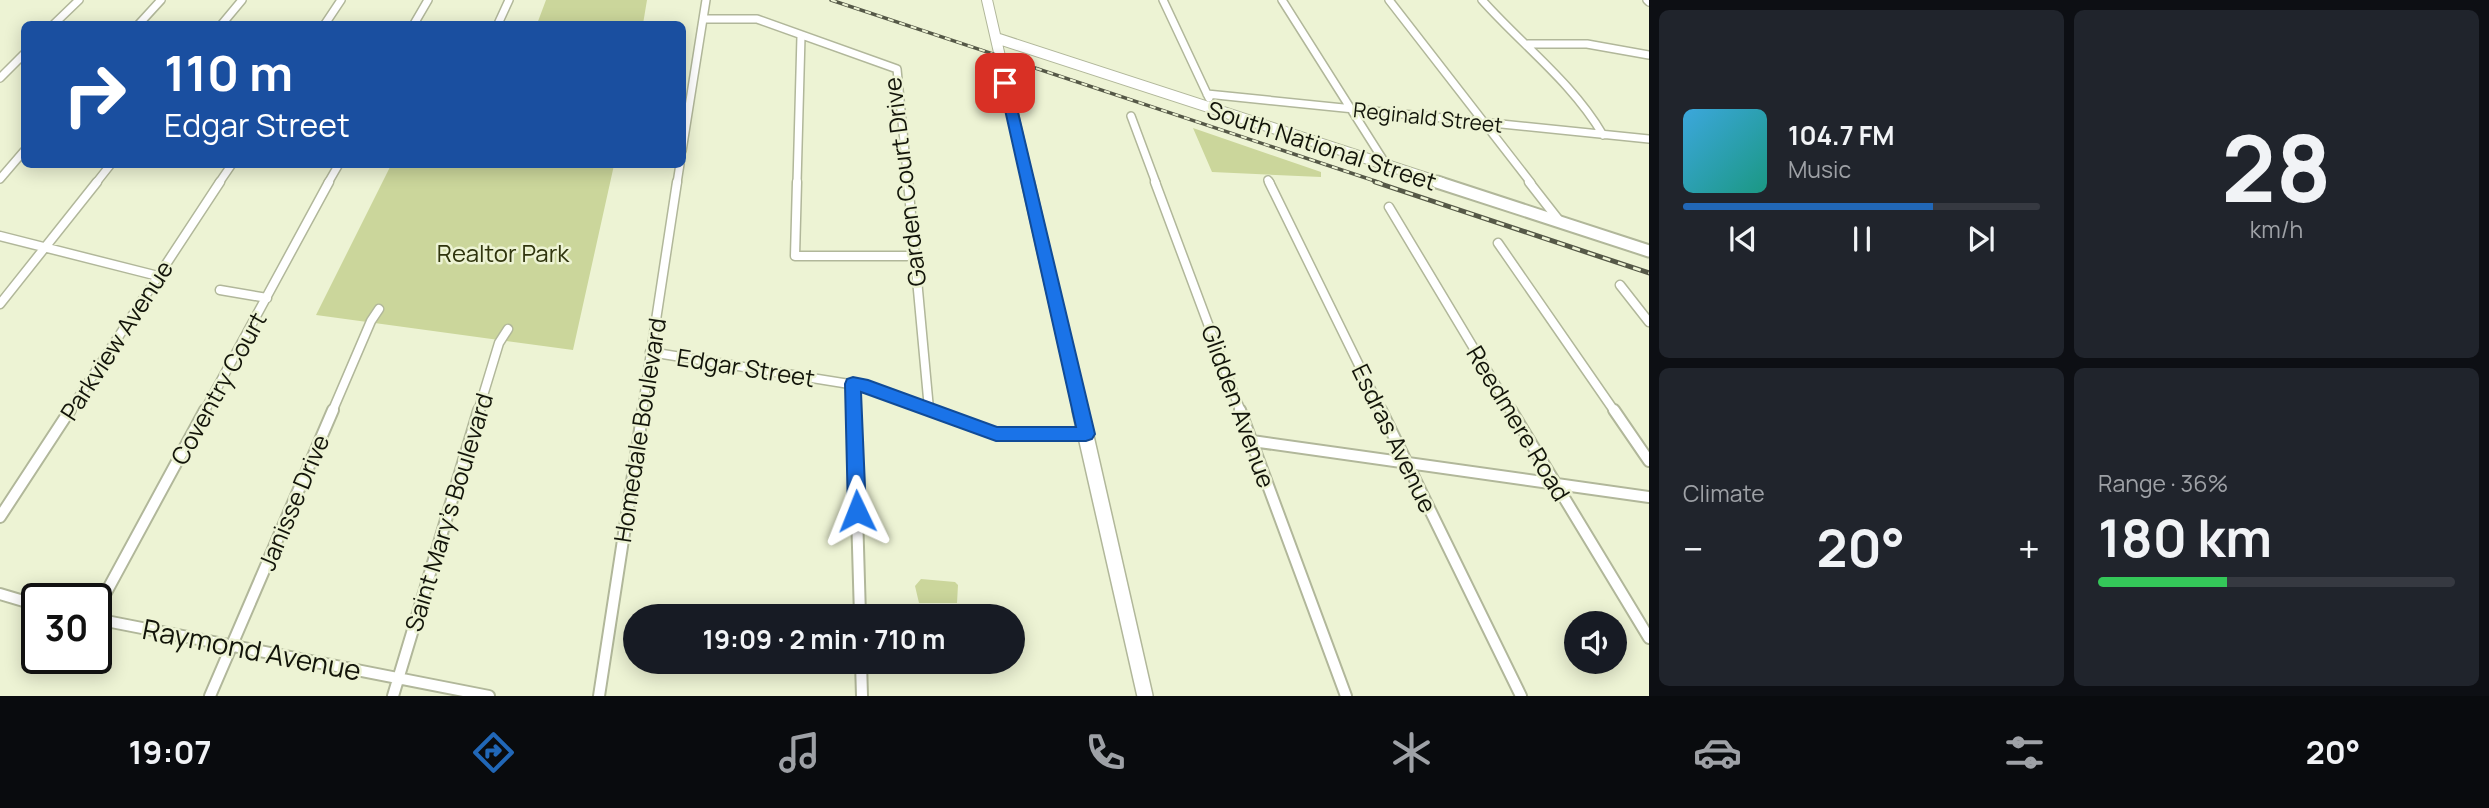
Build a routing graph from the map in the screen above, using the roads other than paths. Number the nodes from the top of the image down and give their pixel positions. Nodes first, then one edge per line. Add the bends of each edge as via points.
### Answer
1 (79, 0) edge
2 (161, 0) edge
3 (242, 0) edge
4 (341, 0) edge
5 (428, 0) edge
6 (509, 0) edge
7 (706, 0) edge
8 (987, 0) edge
9 (1163, 0) edge
10 (1282, 0) edge
11 (1389, 0) edge
12 (1482, 0) edge
13 (704, 19) junction
14 (57, 21) edge
15 (142, 21) edge
16 (224, 21) edge
17 (326, 21) edge
18 (416, 21) edge
19 (499, 21) edge
20 (800, 36) junction
21 (996, 38) junction
22 (1528, 44) junction
23 (1649, 55) edge
24 (21, 57) edge
25 (0, 78) edge
26 (1207, 94) junction
27 (1214, 109) junction
28 (1350, 109) junction
29 (1131, 116) dead end
30 (1484, 122) junction
31 (686, 128) edge
32 (1603, 135) junction
33 (1649, 139) edge
34 (21, 154) edge
35 (1387, 166) junction
36 (108, 168) edge
37 (229, 168) edge
38 (337, 168) edge
39 (679, 168) edge
40 (0, 179) edge
41 (1268, 180) dead end
42 (1389, 207) dead end
43 (1561, 223) junction
44 (0, 236) edge
45 (1498, 243) dead end
46 (45, 247) junction
47 (1649, 251) edge
48 (914, 256) junction
49 (158, 275) junction
50 (1620, 285) dead end
51 (220, 290) dead end
52 (267, 298) junction
53 (0, 304) edge
54 (379, 309) dead end
55 (1649, 322) edge
56 (508, 329) dead end
57 (650, 352) junction
58 (853, 384) junction
59 (929, 409) junction
60 (1086, 434) junction
61 (1252, 441) junction
62 (1649, 461) edge
63 (1407, 462) junction
64 (1557, 485) junction
65 (1649, 497) edge
66 (0, 517) edge
67 (111, 583) edge
68 (0, 594) edge
69 (21, 600) edge
70 (860, 604) edge
71 (112, 622) edge
72 (1649, 638) edge
73 (232, 645) junction
74 (861, 674) edge
75 (399, 677) junction
76 (210, 696) edge
77 (393, 696) edge
78 (489, 696) edge
79 (599, 696) edge
80 (862, 696) edge
81 (1145, 696) edge
82 (1346, 696) edge
83 (1521, 696) edge

1 - 14 street
2 - 15 street
3 - 16 street
4 - 17 street
5 - 18 street
6 - 19 street
7 - 13 street
8 - 21 street
9 - 26 street
10 - 28 street
11 - 30 street
12 - 22 street
13 - 20 street, Garden Court Drive via 757,19
13 - 31 street
20 - 48 street, Garden Court Drive via 897,69
20 - 48 street via 794,256
21 - 27 street, South National Street
21 - 60 street
22 - 23 street via 1587,44
22 - 32 street via 1590,111
24 - 25 street
26 - 27 street
26 - 28 street, Reginald Street
27 - 35 street, South National Street
28 - 30 street, Reginald Street
28 - 35 street
29 - 61 street, Glidden Avenue
30 - 32 street, Reginald Street
30 - 43 street
32 - 33 street, Reginald Street
34 - 40 street
35 - 43 street, South National Street
36 - 46 street
37 - 49 street, Parkview Avenue
38 - 52 street, Coventry Court
39 - 57 street, Homedale Boulevard
41 - 63 street, Esdras Avenue
42 - 64 street, Reedmere Road
43 - 47 street, South National Street
44 - 46 street
45 - 62 street
46 - 49 street
46 - 53 street
48 - 59 street, Garden Court Drive
49 - 66 street, Parkview Avenue
50 - 55 street
51 - 52 street
52 - 67 street, Coventry Court
54 - 73 street, Janisse Drive
56 - 75 street, Saint Mary's Boulevard via 499,343
57 - 58 street, Edgar Street
57 - 79 street, Homedale Boulevard
58 - 59 street, Edgar Street
58 - 70 street
59 - 60 street, Edgar Street via 996,434
60 - 81 street
61 - 63 street
61 - 82 street, Glidden Avenue
63 - 64 street
63 - 83 street, Esdras Avenue
64 - 65 street
64 - 72 street, Reedmere Road
68 - 69 street
71 - 73 street, Raymond Avenue
73 - 75 street, Raymond Avenue
73 - 76 street, Janisse Drive
74 - 80 street
75 - 77 street, Saint Mary's Boulevard
75 - 78 street, Raymond Avenue

